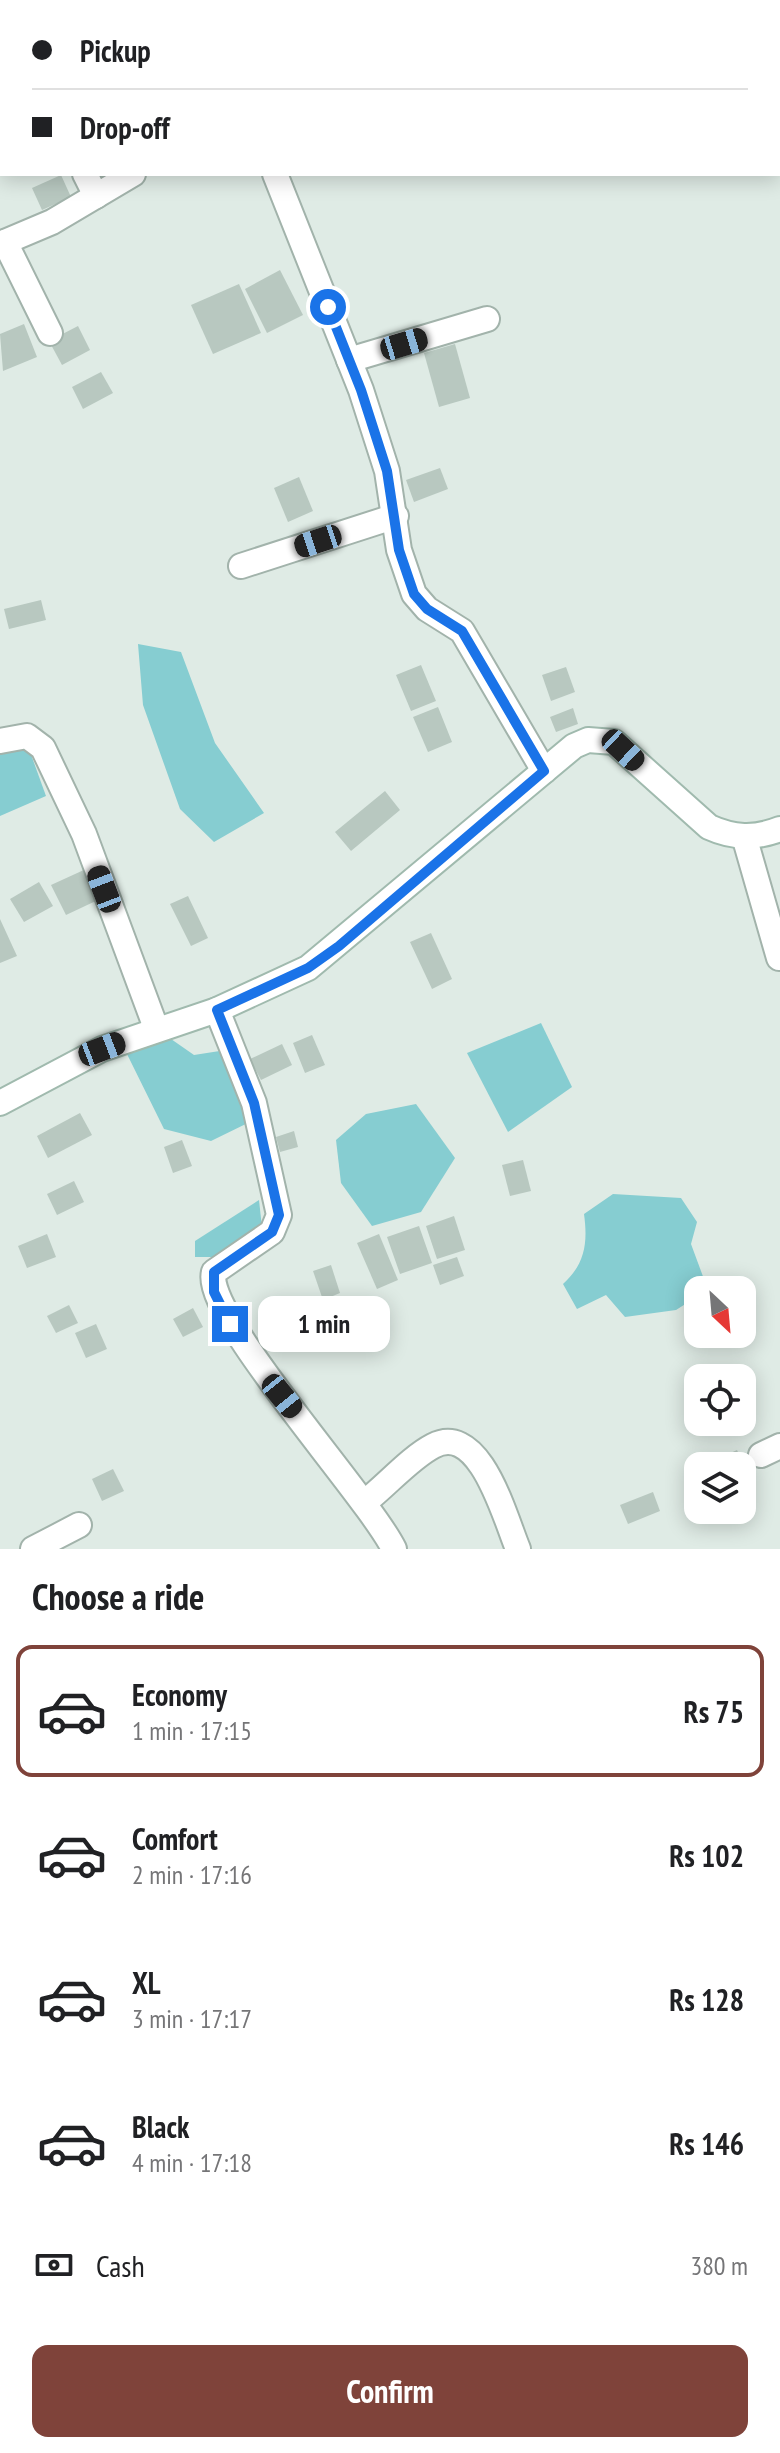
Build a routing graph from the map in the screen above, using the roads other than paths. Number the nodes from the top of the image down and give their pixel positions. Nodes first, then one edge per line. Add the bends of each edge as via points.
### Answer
1 (86, 176) edge
2 (130, 176) edge
3 (276, 176) edge
4 (96, 196) junction
5 (2, 243) edge
6 (487, 319) dead end
7 (50, 333) dead end
8 (349, 360) junction
9 (396, 516) junction
10 (241, 566) dead end
11 (0, 741) edge
12 (544, 771) junction
13 (780, 829) edge
14 (744, 836) junction
15 (779, 958) edge
16 (217, 1010) junction
17 (156, 1028) junction
18 (0, 1103) edge
19 (365, 1502) junction
20 (79, 1525) dead end
21 (33, 1549) edge
22 (394, 1549) edge
23 (518, 1549) edge

1 - 4 street
2 - 4 street
3 - 8 street
4 - 5 street
5 - 7 street
6 - 8 street
8 - 9 street via 387,471
9 - 10 street
9 - 12 street via 399,550 414,594 462,631
11 - 17 street via 27,736 43,748 84,834
12 - 14 street via 588,740 614,742 693,815 728,835
12 - 16 street via 339,946 308,968
13 - 14 street
14 - 15 street
16 - 17 street
16 - 19 street via 254,1103 279,1215 272,1232 214,1272 214,1292 263,1372
17 - 18 street via 102,1049
19 - 22 street
19 - 23 street via 426,1451 450,1440 479,1458
20 - 21 street

